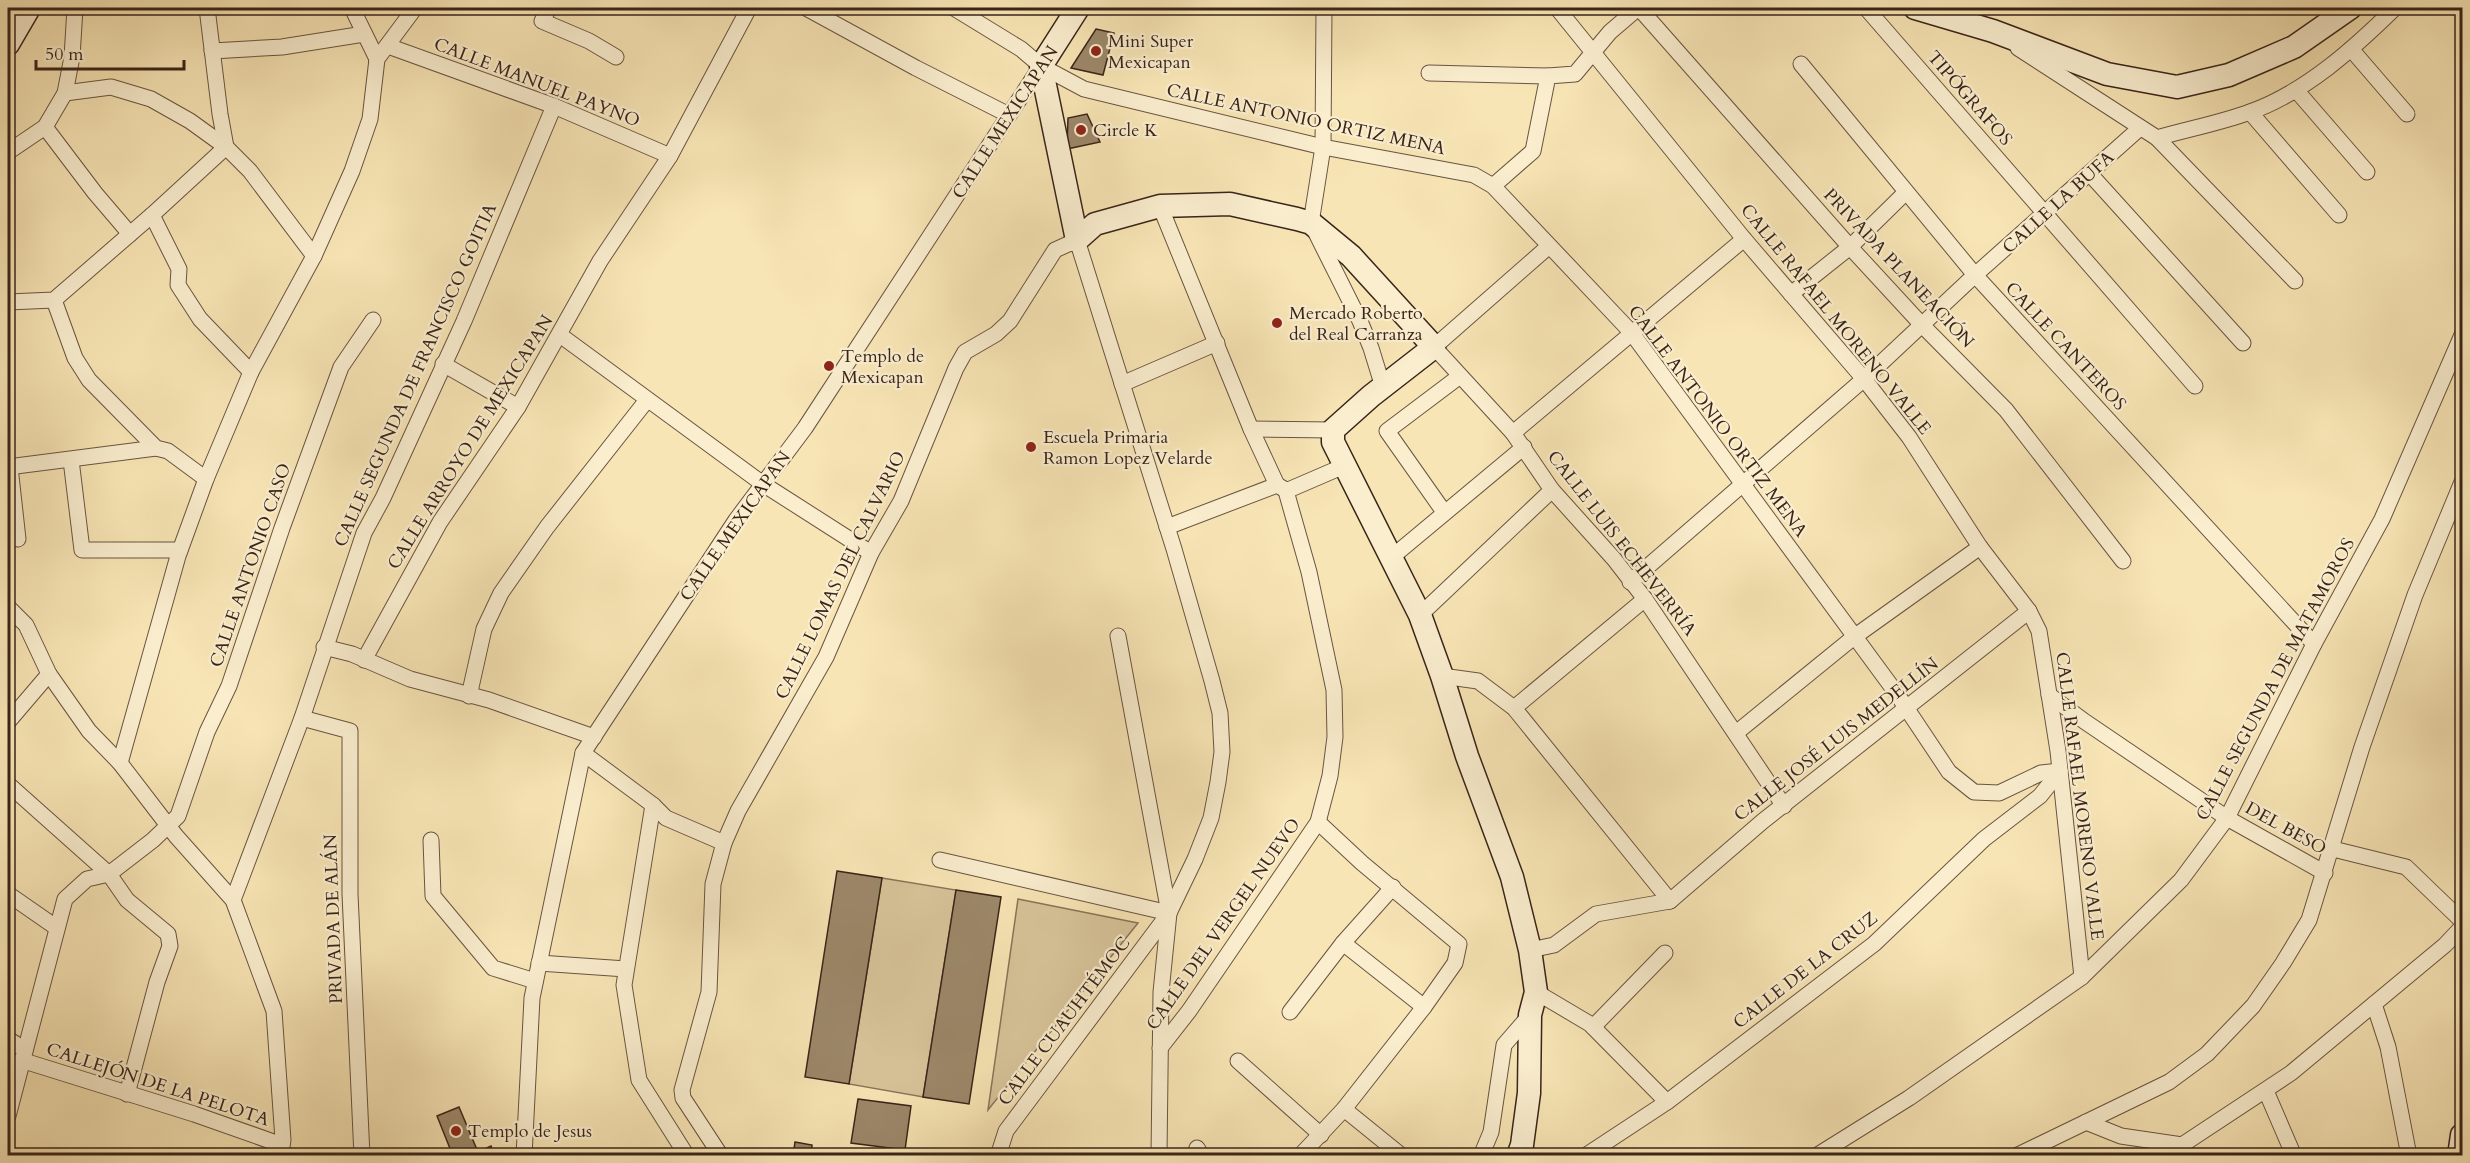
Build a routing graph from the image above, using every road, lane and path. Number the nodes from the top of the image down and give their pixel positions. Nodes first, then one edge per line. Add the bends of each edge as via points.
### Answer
1 (29, 8) edge
2 (75, 8) edge
3 (207, 8) edge
4 (352, 8) edge
5 (415, 8) edge
6 (549, 8) edge
7 (748, 8) edge
8 (806, 8) edge
9 (957, 8) edge
10 (1078, 8) edge
11 (1324, 8) edge
12 (1557, 8) edge
13 (1638, 8) edge
14 (1866, 8) edge
15 (1915, 8) edge
16 (2350, 8) edge
17 (2395, 8) edge
18 (1993, 31) junction
19 (364, 34) junction
20 (8, 44) edge
21 (388, 46) junction
22 (2351, 49) junction
23 (212, 51) junction
24 (1593, 53) junction
25 (615, 57) dead end
26 (377, 59) junction
27 (1802, 64) dead end
28 (1041, 66) junction
29 (1429, 73) dead end
30 (1548, 76) junction
31 (2296, 90) junction
32 (65, 93) junction
33 (554, 106) junction
34 (2250, 112) junction
35 (2408, 114) dead end
36 (1009, 115) junction
37 (45, 127) junction
38 (2140, 128) junction
39 (2157, 138) junction
40 (226, 147) junction
41 (1323, 147) junction
42 (8, 152) edge
43 (670, 156) junction
44 (2367, 172) dead end
45 (2090, 174) junction
46 (1492, 186) junction
47 (1906, 192) junction
48 (1160, 206) junction
49 (2046, 214) junction
50 (152, 215) junction
51 (2339, 215) dead end
52 (1311, 223) junction
53 (130, 234) junction
54 (1744, 239) junction
55 (1077, 240) junction
56 (1548, 247) junction
57 (1850, 247) junction
58 (314, 256) junction
59 (1975, 275) junction
60 (2295, 281) dead end
61 (1791, 294) junction
62 (54, 300) junction
63 (8, 302) edge
64 (373, 320) dead end
65 (1922, 325) junction
66 (1631, 332) junction
67 (560, 335) junction
68 (2463, 335) edge
69 (1217, 343) junction
70 (2243, 343) dead end
71 (1434, 347) junction
72 (443, 364) junction
73 (251, 372) junction
74 (1460, 376) junction
75 (1864, 379) junction
76 (1122, 384) junction
77 (2195, 386) dead end
78 (1383, 387) junction
79 (647, 400) junction
80 (518, 407) junction
81 (1251, 429) junction
82 (1333, 430) junction
83 (1513, 433) junction
84 (1524, 447) junction
85 (156, 448) junction
86 (71, 460) junction
87 (1344, 466) junction
88 (9, 467) edge
89 (206, 479) junction
90 (2463, 482) edge
91 (763, 484) junction
92 (1744, 484) junction
93 (1282, 488) junction
94 (1552, 490) junction
95 (1444, 512) junction
96 (1167, 527) junction
97 (18, 539) dead end
98 (1980, 547) junction
99 (180, 550) junction
100 (872, 553) junction
101 (1392, 557) junction
102 (2123, 561) dead end
103 (1630, 582) junction
104 (1645, 599) junction
105 (8, 607) edge
106 (2029, 611) junction
107 (1420, 615) junction
108 (1118, 636) dead end
109 (1854, 637) junction
110 (2314, 644) junction
111 (324, 647) junction
112 (364, 660) junction
113 (49, 674) junction
114 (1442, 676) junction
115 (2049, 695) junction
116 (469, 696) junction
117 (1514, 708) junction
118 (1905, 709) junction
119 (302, 718) junction
120 (8, 722) edge
121 (1736, 733) junction
122 (594, 737) junction
123 (583, 753) junction
124 (120, 763) junction
125 (2060, 771) junction
126 (8, 784) edge
127 (653, 805) junction
128 (1784, 806) junction
129 (2227, 818) junction
130 (1318, 822) junction
131 (168, 825) junction
132 (431, 840) dead end
133 (724, 843) junction
134 (2333, 849) junction
135 (940, 860) dead end
136 (2325, 873) junction
137 (109, 874) junction
138 (1393, 887) junction
139 (8, 894) edge
140 (233, 900) junction
141 (1670, 901) junction
142 (1169, 913) junction
143 (2463, 921) edge
144 (2463, 927) edge
145 (57, 928) junction
146 (1343, 943) junction
147 (1530, 950) junction
148 (1665, 953) dead end
149 (538, 963) junction
150 (626, 969) junction
151 (2082, 977) junction
152 (535, 981) junction
153 (1536, 992) junction
154 (2373, 1004) junction
155 (1424, 1006) junction
156 (1290, 1012) dead end
157 (1530, 1016) junction
158 (1593, 1027) junction
159 (8, 1039) edge
160 (1160, 1048) junction
161 (23, 1055) junction
162 (1238, 1061) dead end
163 (2266, 1091) junction
164 (127, 1094) junction
165 (1667, 1102) junction
166 (1344, 1109) junction
167 (8, 1116) edge
168 (2086, 1122) junction
169 (1321, 1135) junction
170 (2463, 1135) edge
171 (710, 1136) junction
172 (281, 1150) edge
173 (2184, 1150) edge
174 (1157, 1154) edge
175 (362, 1155) edge
176 (524, 1155) edge
177 (687, 1155) edge
178 (713, 1155) edge
179 (721, 1155) edge
180 (998, 1155) edge
181 (1300, 1155) edge
182 (1402, 1155) edge
183 (1481, 1155) edge
184 (1518, 1155) edge
185 (1585, 1155) edge
186 (1816, 1155) edge
187 (2016, 1155) edge
188 (2294, 1155) edge
189 (2409, 1155) edge
190 (2458, 1155) edge

1 - 20 street
2 - 32 street
3 - 23 street
4 - 19 street
5 - 21 street
6 - 25 street via 542,21
7 - 43 street, CALLE ARROYO DE MEXICAPAN
8 - 36 street
9 - 28 street, CALLE ANTONIO ORTIZ MENA
10 - 28 street, CALLE MEXICAPAN
11 - 41 street
12 - 24 street, CALLE RAFAEL MORENO VALLE
13 - 24 street
13 - 57 street, PRIVADA PLANEACIÓN
14 - 49 street, TIPÓGRAFOS
15 - 18 street
16 - 18 street via 2294,47 2229,75 2177,87 2107,74
17 - 22 street
18 - 38 street
19 - 23 street via 282,47
19 - 26 street
21 - 26 street
21 - 33 street, CALLE MANUEL PAYNO
22 - 31 street
22 - 35 street
23 - 40 street
24 - 30 street via 1575,74
24 - 54 street, CALLE RAFAEL MORENO VALLE
26 - 58 street via 370,119 352,171
27 - 47 street, CALLE CANTEROS
28 - 36 street, CALLE MEXICAPAN
28 - 41 street, CALLE ANTONIO ORTIZ MENA via 1084,89
28 - 55 street
29 - 30 street
30 - 46 street via 1533,151
31 - 34 street
31 - 44 street
32 - 37 street
32 - 40 street via 111,87 151,99
33 - 43 street, CALLE MANUEL PAYNO
33 - 72 street, CALLE SEGUNDA DE FRANCISCO GOITIA
34 - 39 street
34 - 51 street
36 - 91 street, CALLE MEXICAPAN via 805,428
37 - 42 street
37 - 53 street
38 - 39 street
38 - 45 street, CALLE LA BUFA
39 - 60 street
40 - 50 street
40 - 58 street via 250,171
41 - 46 street, CALLE ANTONIO ORTIZ MENA via 1474,175
41 - 52 street
43 - 67 street, CALLE ARROYO DE MEXICAPAN via 600,261
45 - 49 street, CALLE LA BUFA
45 - 70 street
46 - 56 street, CALLE ANTONIO ORTIZ MENA
47 - 57 street
47 - 59 street, CALLE CANTEROS
48 - 52 street via 1230,204
48 - 55 street via 1095,224
48 - 69 street, CALLE DEL VERGEL NUEVO
49 - 59 street, CALLE LA BUFA
49 - 77 street, TIPÓGRAFOS
50 - 53 street
50 - 73 street via 179,269 178,285 200,319
52 - 71 street via 1351,256
52 - 78 street via 1360,321
53 - 62 street
54 - 61 street, CALLE RAFAEL MORENO VALLE
54 - 66 street
55 - 76 street
55 - 100 street, CALLE LOMAS DEL CALVARIO via 1055,250 1010,321 965,352 901,501
56 - 66 street, CALLE ANTONIO ORTIZ MENA
56 - 71 street
57 - 61 street
57 - 65 street, PRIVADA PLANEACIÓN
58 - 73 street
59 - 65 street, CALLE LA BUFA
59 - 110 street, CALLE CANTEROS
61 - 75 street, CALLE RAFAEL MORENO VALLE
62 - 63 street
62 - 85 street via 75,358 89,380
64 - 131 street, CALLE ANTONIO CASO via 340,367 229,686 207,732 178,816
65 - 75 street, CALLE LA BUFA
65 - 102 street, PRIVADA PLANEACIÓN via 2006,410
66 - 83 street
66 - 92 street, CALLE ANTONIO ORTIZ MENA
67 - 79 street
67 - 80 street, CALLE ARROYO DE MEXICAPAN
68 - 110 street, CALLE SEGUNDA DE MATAMOROS via 2382,519
69 - 76 street
69 - 81 street, CALLE DEL VERGEL NUEVO
71 - 74 street, CALLE LUIS ECHEVERRÍA
71 - 78 street
72 - 80 street
72 - 111 street, CALLE SEGUNDA DE FRANCISCO GOITIA via 364,533
73 - 89 street
74 - 83 street, CALLE LUIS ECHEVERRÍA
74 - 95 street via 1387,431
75 - 92 street, CALLE LA BUFA
75 - 98 street, CALLE RAFAEL MORENO VALLE via 1909,437
76 - 96 street
78 - 82 street
79 - 91 street
79 - 116 street via 547,527 501,593 484,629
80 - 112 street, CALLE ARROYO DE MEXICAPAN via 440,522
81 - 82 street
81 - 93 street, CALLE DEL VERGEL NUEVO
82 - 87 street via 1333,442
83 - 84 street, CALLE LUIS ECHEVERRÍA
84 - 94 street, CALLE LUIS ECHEVERRÍA
84 - 95 street
85 - 86 street
85 - 89 street via 168,451
86 - 88 street
86 - 99 street via 82,550
87 - 93 street
87 - 101 street
88 - 97 street
89 - 99 street
90 - 134 street via 2415,595 2362,747
91 - 100 street
91 - 122 street, CALLE MEXICAPAN
92 - 103 street, CALLE LA BUFA
92 - 109 street, CALLE ANTONIO ORTIZ MENA
93 - 96 street
93 - 130 street, CALLE DEL VERGEL NUEVO via 1309,572 1334,690 1335,737
94 - 103 street, CALLE LUIS ECHEVERRÍA
94 - 107 street
95 - 101 street
96 - 142 street via 1220,713 1221,752 1211,818
98 - 106 street, CALLE RAFAEL MORENO VALLE
98 - 109 street
99 - 124 street
100 - 133 street, CALLE LOMAS DEL CALVARIO via 826,657 738,811
101 - 107 street
103 - 104 street, CALLE LUIS ECHEVERRÍA
104 - 117 street
104 - 121 street, CALLE LUIS ECHEVERRÍA
105 - 113 street via 26,625
106 - 115 street, CALLE RAFAEL MORENO VALLE via 2039,631
106 - 118 street, CALLE JOSÉ LUIS MEDELLÍN
107 - 114 street
108 - 142 street
109 - 118 street, CALLE ANTONIO ORTIZ MENA
109 - 121 street
110 - 129 street, CALLE SEGUNDA DE MATAMOROS
111 - 112 street
111 - 119 street, CALLE SEGUNDA DE FRANCISCO GOITIA
112 - 116 street via 410,679
113 - 120 street
113 - 124 street via 89,731
114 - 117 street via 1478,681
114 - 147 street via 1512,877
115 - 125 street, CALLE RAFAEL MORENO VALLE
115 - 129 street, DEL BESO
116 - 122 street
117 - 141 street
118 - 125 street, CALLE ANTONIO ORTIZ MENA via 1949,772 1974,792 1999,793 2042,772
118 - 128 street, CALLE JOSÉ LUIS MEDELLÍN
119 - 140 street, CALLE SEGUNDA DE FRANCISCO GOITIA
119 - 175 street, PRIVADA DE ALÁN via 350,731 350,894
121 - 128 street, CALLE LUIS ECHEVERRÍA
122 - 123 street, CALLE MEXICAPAN
123 - 127 street
123 - 149 street, CALLE MEXICAPAN
124 - 131 street
125 - 151 street, CALLE RAFAEL MORENO VALLE
125 - 165 street, CALLE DE LA CRUZ via 2040,796 1984,839 1874,944
126 - 137 street
127 - 133 street via 666,818
127 - 150 street
128 - 141 street, CALLE JOSÉ LUIS MEDELLÍN
129 - 136 street, DEL BESO
129 - 151 street, CALLE SEGUNDA DE MATAMOROS via 2181,880
130 - 138 street
130 - 160 street, CALLE DEL VERGEL NUEVO
131 - 137 street, CALLE ANTONIO CASO
131 - 140 street
132 - 152 street via 433,896 493,968
133 - 171 street, CALLE LOMAS DEL CALVARIO via 713,884 709,992 682,1090 683,1098
134 - 136 street
134 - 143 street via 2406,867
135 - 142 street
136 - 168 street via 2309,920 2283,963 2253,1006 2215,1046 2169,1082
137 - 145 street, CALLE ANTONIO CASO via 87,879 65,899
137 - 164 street via 127,900 168,934 170,946
138 - 146 street
138 - 155 street via 1459,944 1455,963
139 - 145 street
140 - 172 street via 274,1011
141 - 147 street via 1596,914 1554,945
142 - 160 street
142 - 180 street, CALLE CUAUHTÉMOC via 1006,1131
144 - 154 street
145 - 161 street, CALLE ANTONIO CASO
146 - 155 street
146 - 156 street
147 - 153 street
148 - 158 street
149 - 150 street
149 - 152 street, CALLE MEXICAPAN
150 - 177 street via 624,985 639,1080
151 - 186 street, CALLE SEGUNDA DE MATAMOROS via 1909,1098
152 - 176 street, CALLE MEXICAPAN
153 - 157 street
153 - 158 street
154 - 163 street
154 - 189 street via 2388,1047
155 - 166 street
157 - 183 street via 1504,1045 1491,1132
157 - 184 street via 1529,1093
158 - 165 street
159 - 161 street, CALLEJÓN DE LA PELOTA
160 - 174 street
161 - 164 street, CALLEJÓN DE LA PELOTA
161 - 167 street, CALLE ANTONIO CASO
162 - 169 street
163 - 173 street
163 - 188 street
164 - 172 street, CALLEJÓN DE LA PELOTA via 194,1114
165 - 185 street, CALLE DE LA CRUZ
166 - 169 street
166 - 182 street
168 - 173 street via 2121,1136
168 - 187 street
169 - 181 street
170 - 190 street
171 - 178 street, CALLE LOMAS DEL CALVARIO
171 - 179 street, CALLE LOMAS DEL CALVARIO

